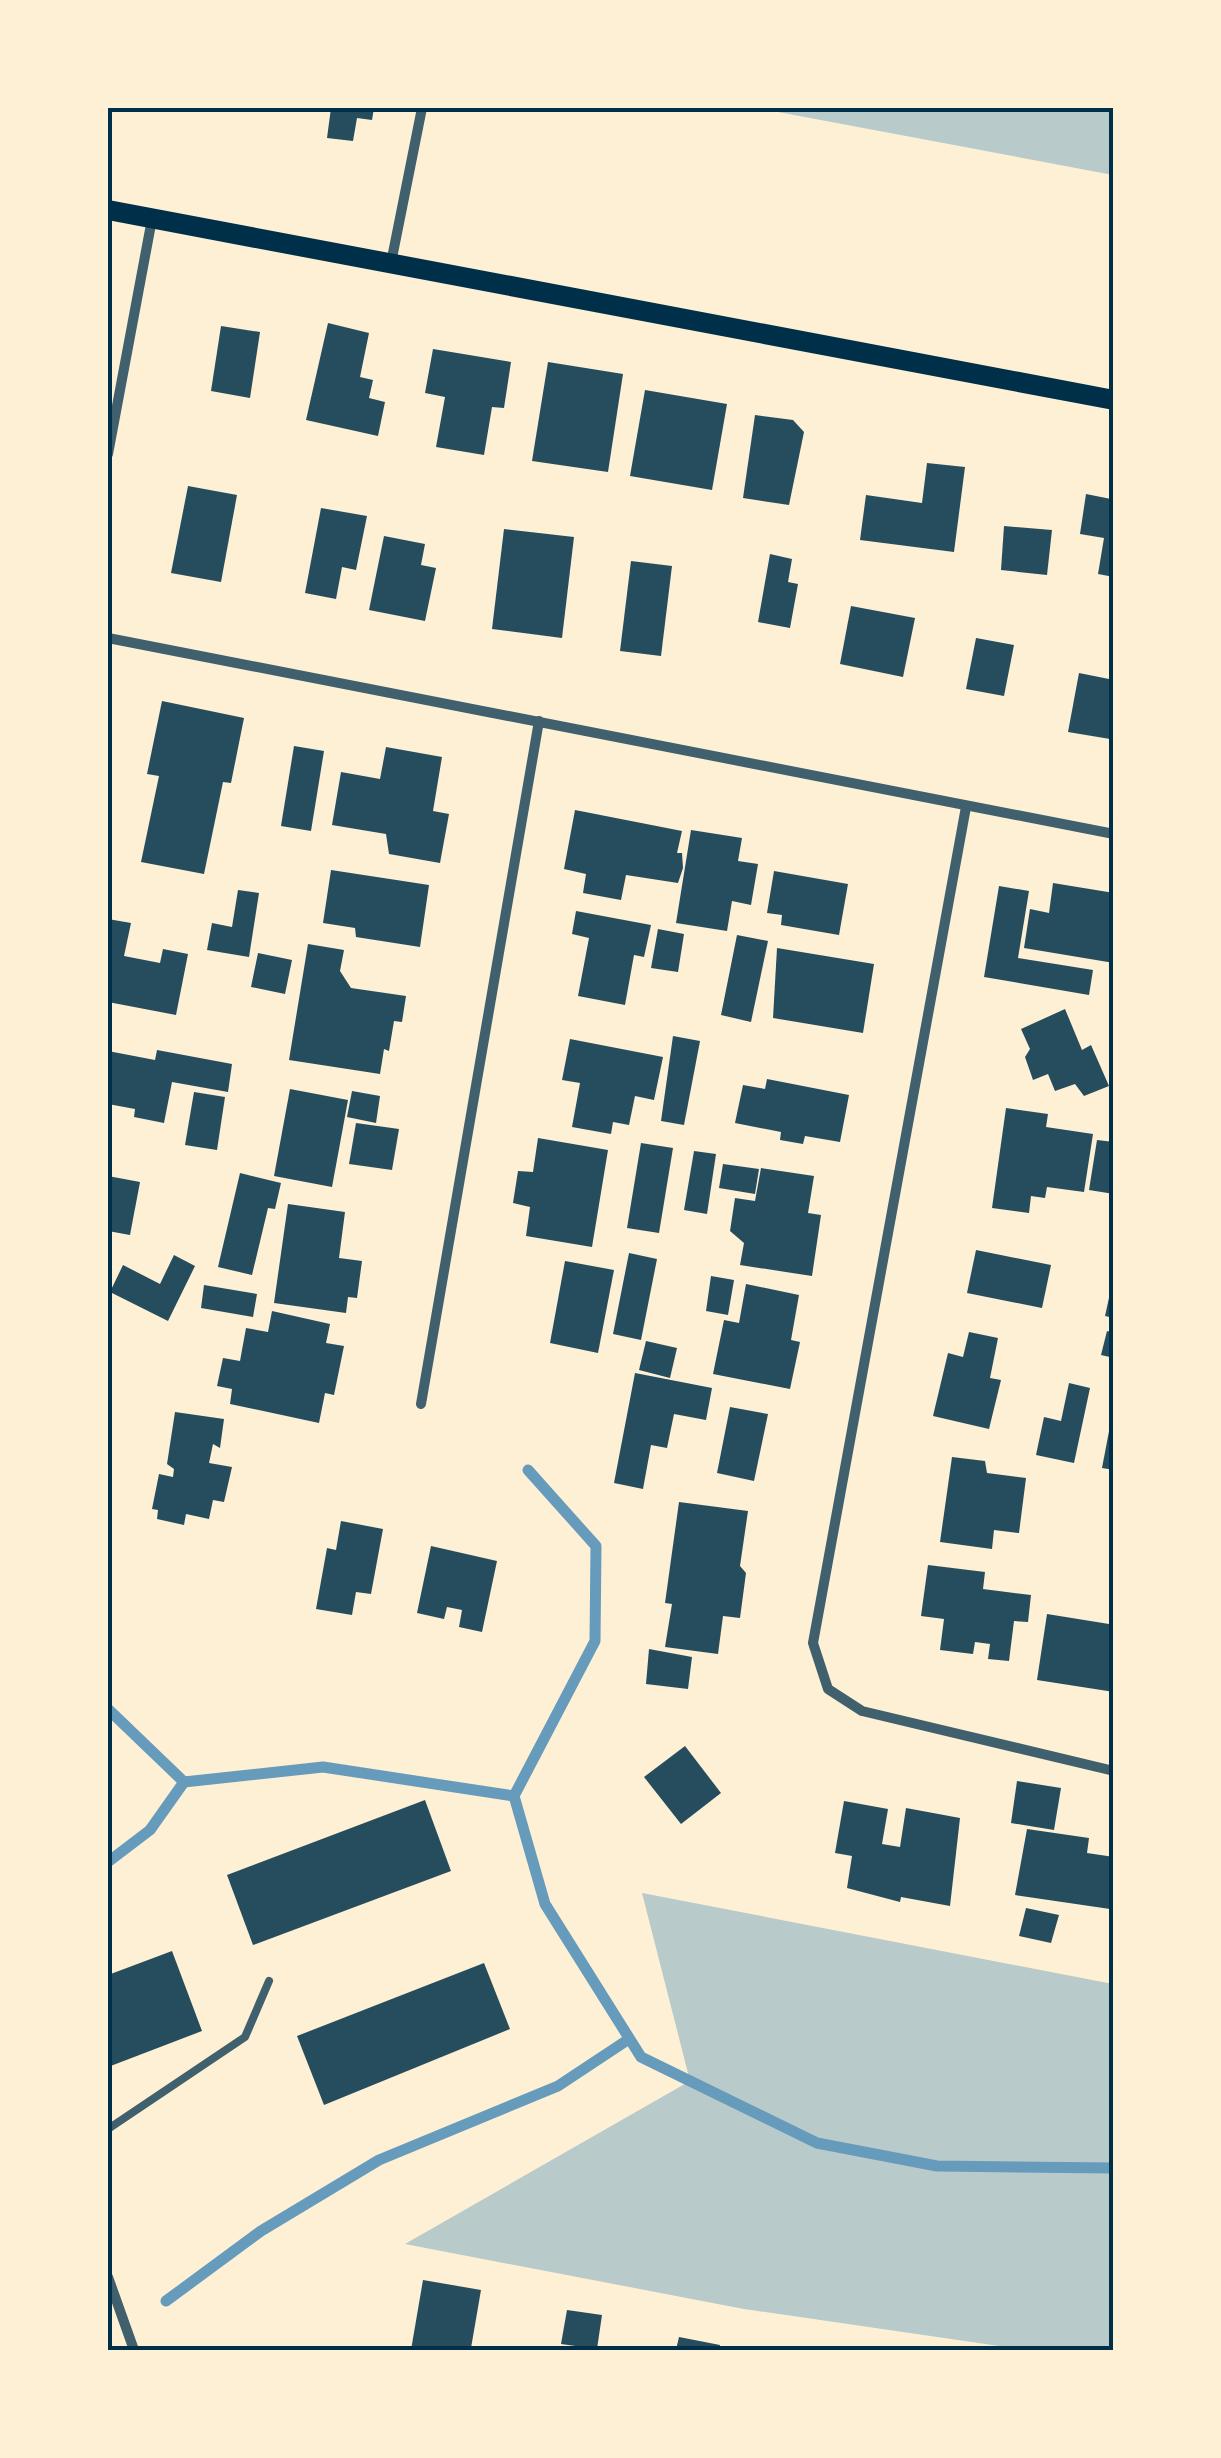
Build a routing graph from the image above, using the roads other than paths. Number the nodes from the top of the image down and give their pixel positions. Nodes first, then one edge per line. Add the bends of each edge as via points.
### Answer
1 (422, 108) edge
2 (108, 210) edge
3 (152, 218) junction
4 (390, 264) junction
5 (1114, 400) edge
6 (108, 454) edge
7 (108, 638) edge
8 (539, 721) junction
9 (966, 807) junction
10 (1114, 834) edge
11 (421, 1404) dead end
12 (1114, 1770) edge
13 (268, 1981) dead end
14 (108, 2128) edge
15 (108, 2277) edge
16 (134, 2350) edge

1 - 4 street
2 - 3 main road
3 - 4 main road
3 - 6 street
4 - 5 main road
7 - 8 street
8 - 9 street
8 - 11 street
9 - 10 street
9 - 12 street via 813,1643 828,1690 862,1711
13 - 14 lane via 245,2038
15 - 16 street

